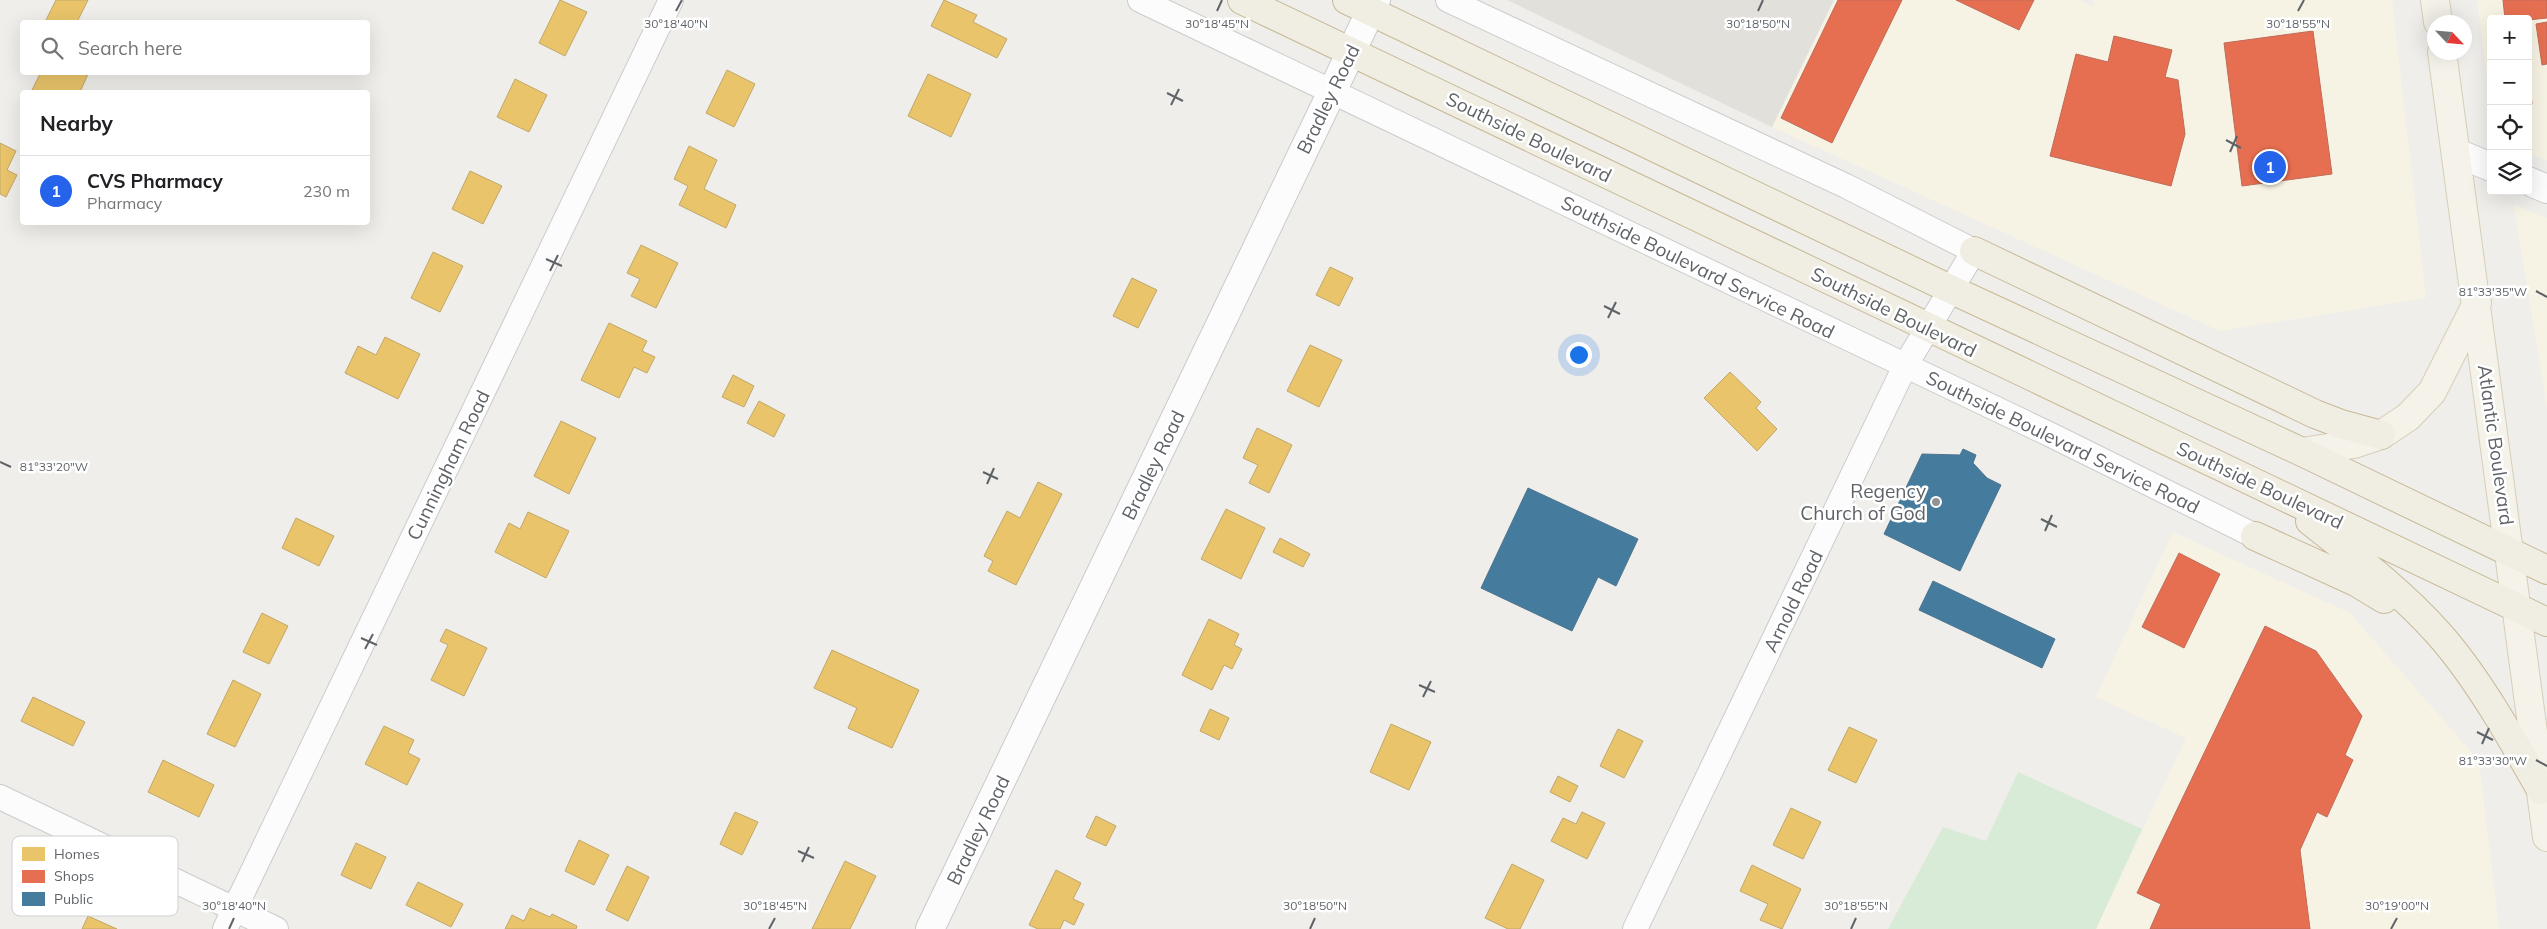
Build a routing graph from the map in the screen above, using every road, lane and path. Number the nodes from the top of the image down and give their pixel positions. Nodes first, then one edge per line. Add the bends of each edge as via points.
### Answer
1 (671, 0) edge
2 (1140, 0) edge
3 (1242, 0) edge
4 (1448, 0) edge
5 (2435, 0) edge
6 (1365, 4) edge
7 (2437, 15) edge
8 (1351, 52) junction
9 (2443, 60) edge
10 (1332, 92) junction
11 (2457, 153) junction
12 (2487, 165) edge
13 (2532, 183) edge
14 (2547, 189) edge
15 (1974, 251) junction
16 (1950, 289) junction
17 (2477, 302) junction
18 (1928, 328) junction
19 (1905, 366) junction
20 (2381, 435) junction
21 (2302, 452) junction
22 (2273, 491) junction
23 (2255, 536) joint
24 (2510, 552) junction
25 (2547, 570) edge
26 (2517, 608) junction
27 (2547, 622) edge
28 (2439, 634) junction
29 (2544, 782) edge
30 (0, 797) edge
31 (74, 836) edge
32 (2547, 838) edge
33 (178, 891) edge
34 (230, 919) edge
35 (276, 929) edge
36 (930, 929) edge
37 (1635, 929) edge

1 - 34 street, Cunningham Road
2 - 10 street, Southside Boulevard Service Road
3 - 8 highway, Southside Boulevard
4 - 15 street via 1837,182
5 - 7 main road
6 - 8 street, Bradley Road
6 - 16 highway
8 - 10 street, Bradley Road
8 - 18 highway, Southside Boulevard
9 - 11 main road, Atlantic Boulevard
10 - 19 street, Southside Boulevard Service Road
10 - 36 street, Bradley Road
11 - 12 street
11 - 17 main road, Atlantic Boulevard
13 - 14 street
15 - 16 street, Arnold Road
15 - 20 highway via 2315,414
16 - 18 street, Arnold Road
16 - 21 highway
17 - 20 main road via 2432,392 2408,416
17 - 24 main road, Atlantic Boulevard
18 - 19 street, Arnold Road
18 - 22 highway, Southside Boulevard
19 - 23 street, Southside Boulevard Service Road
19 - 37 street, Arnold Road
20 - 21 main road via 2354,444
21 - 24 highway
22 - 26 highway, Southside Boulevard
22 - 28 highway via 2361,562
23 - 28 highway via 2356,582
24 - 25 highway
24 - 26 main road, Atlantic Boulevard
26 - 27 highway, Southside Boulevard
26 - 29 main road, Atlantic Boulevard
28 - 29 highway
29 - 32 main road, Atlantic Boulevard
30 - 31 street
33 - 34 street
34 - 35 street

